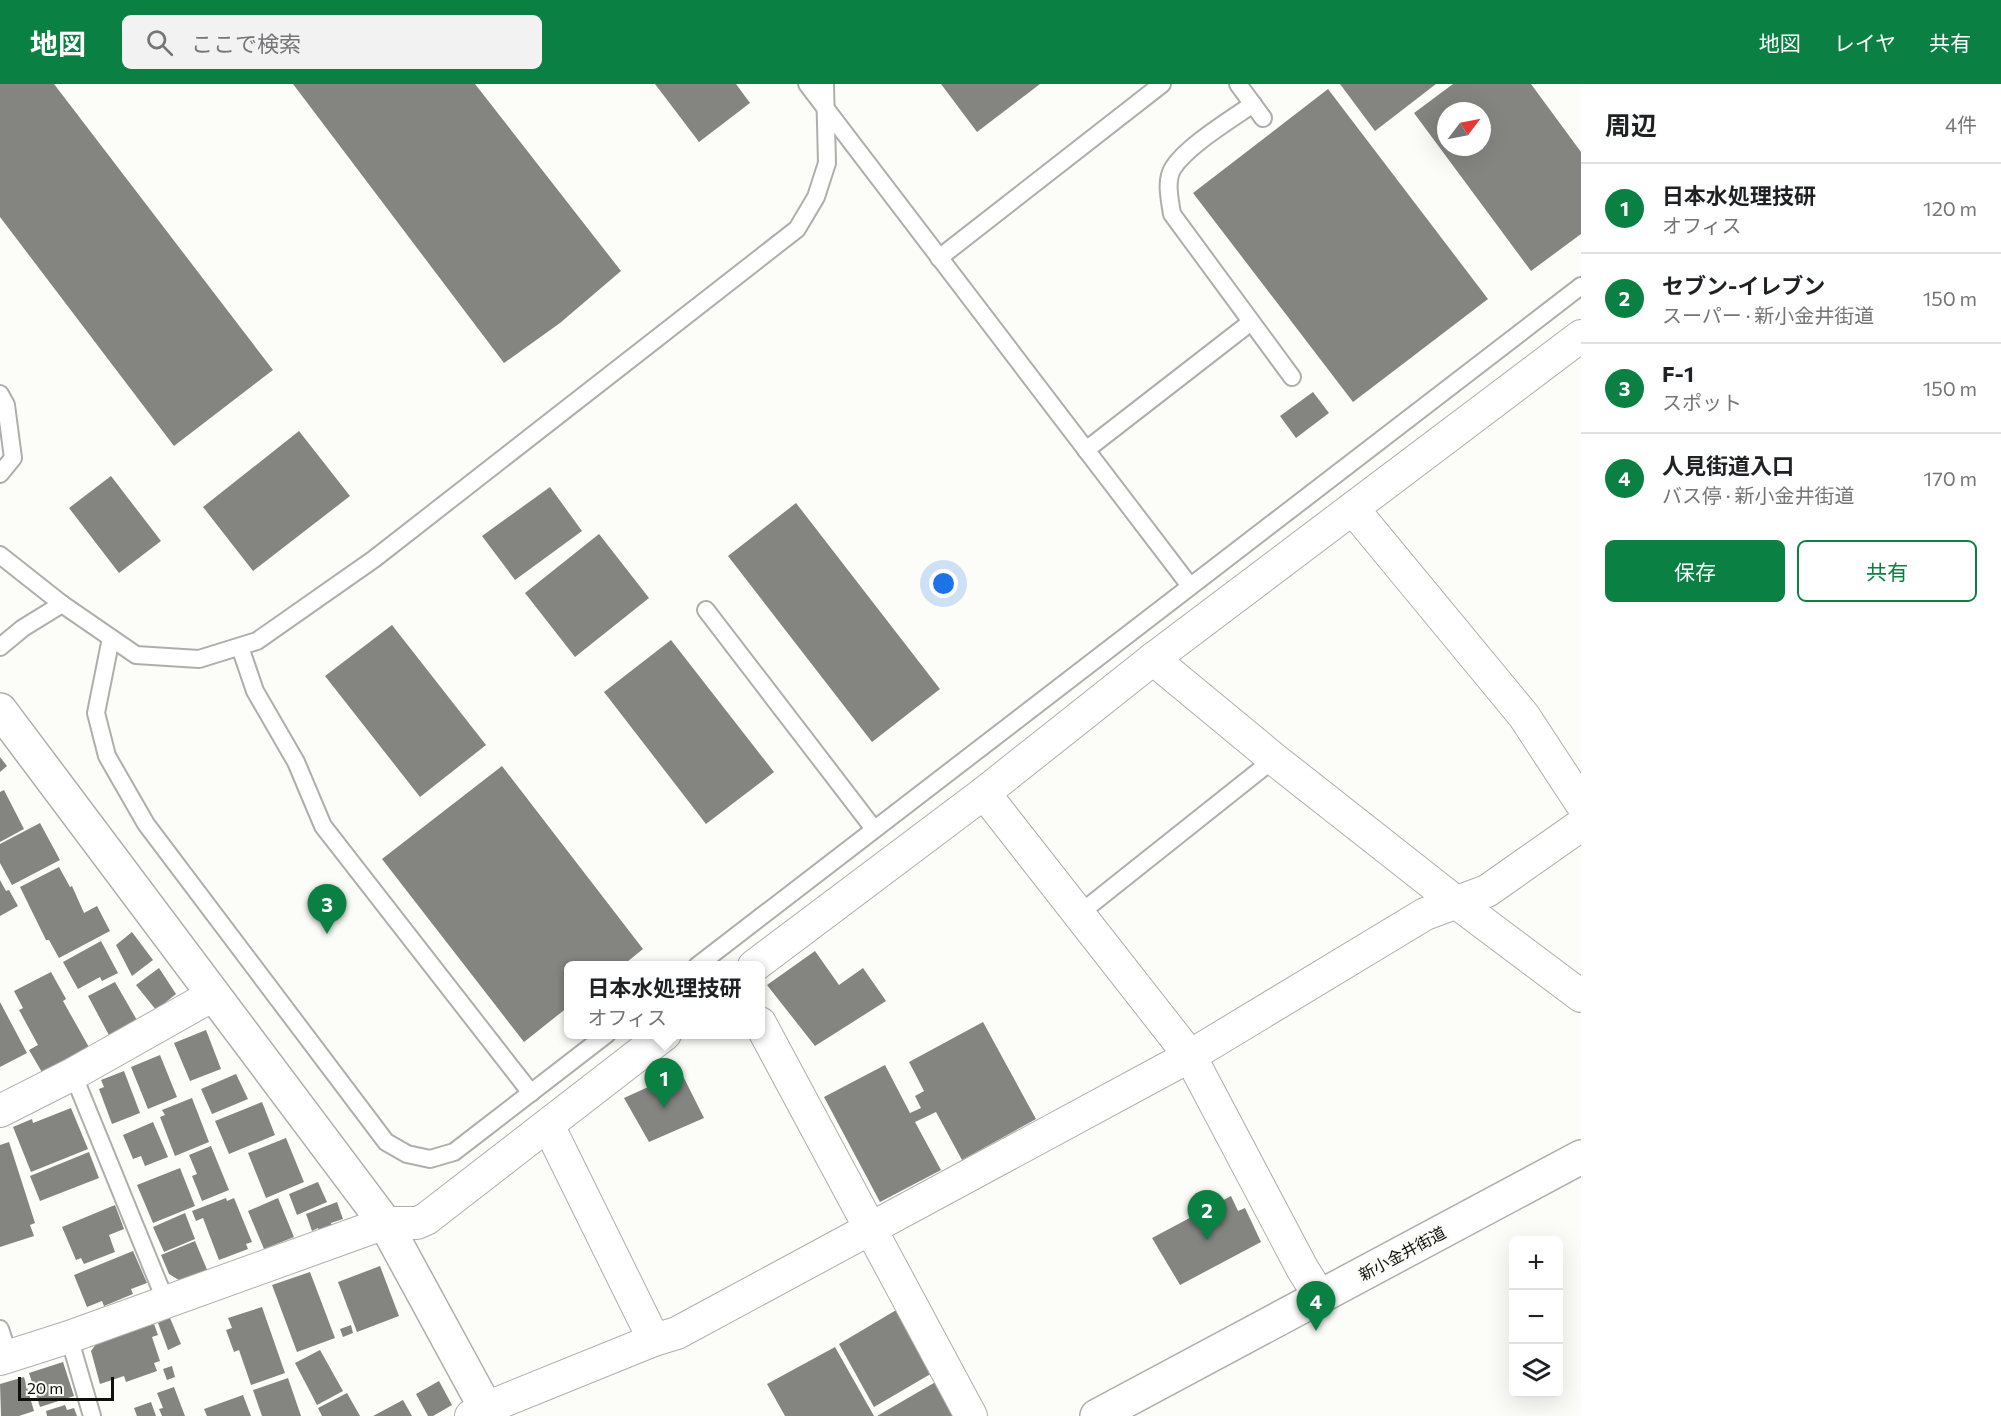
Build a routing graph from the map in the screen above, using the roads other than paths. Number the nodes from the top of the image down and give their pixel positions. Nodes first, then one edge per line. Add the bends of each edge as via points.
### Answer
1 (807, 84) edge
2 (825, 84) edge
3 (1162, 84) edge
4 (1238, 84) edge
5 (1253, 104) junction
6 (826, 109) junction
7 (1263, 118) dead end
8 (939, 258) junction
9 (1581, 286) edge
10 (1251, 322) junction
11 (1581, 336) edge
12 (1292, 377) dead end
13 (0, 394) edge
14 (1086, 450) junction
15 (0, 474) edge
16 (1353, 509) junction
17 (0, 555) edge
18 (1190, 586) junction
19 (62, 604) junction
20 (706, 610) dead end
21 (111, 638) junction
22 (0, 647) edge
23 (240, 647) junction
24 (1153, 659) junction
25 (0, 710) edge
26 (1274, 759) junction
27 (984, 793) junction
28 (1581, 803) edge
29 (1581, 825) edge
30 (874, 829) junction
31 (1457, 903) junction
32 (1079, 914) junction
33 (702, 961) edge
34 (761, 961) edge
35 (213, 995) junction
36 (1581, 996) edge
37 (765, 1032) edge
38 (602, 1039) edge
39 (660, 1039) edge
40 (1190, 1056) junction
41 (73, 1074) junction
42 (531, 1093) junction
43 (0, 1111) edge
44 (548, 1125) junction
45 (1581, 1157) edge
46 (385, 1223) junction
47 (870, 1228) junction
48 (1320, 1297) junction
49 (166, 1302) junction
50 (69, 1337) junction
51 (654, 1340) junction
52 (3, 1348) edge
53 (1133, 1407) edge
54 (482, 1413) edge
55 (92, 1416) edge
56 (971, 1416) edge
57 (1097, 1416) edge

1 - 6 lane
2 - 6 lane
3 - 8 lane
4 - 5 lane
5 - 7 lane
5 - 10 lane via 1190,151 1172,170 1169,190 1172,214
6 - 8 lane
6 - 23 lane via 827,163 816,196 797,229 374,559 257,641
8 - 14 lane
9 - 18 lane
10 - 12 lane
10 - 14 lane
11 - 16 street
13 - 15 lane via 6,405 13,458
14 - 18 lane
16 - 24 street
16 - 28 street via 1524,716
17 - 19 lane
18 - 30 lane
19 - 21 lane
19 - 22 lane
20 - 30 lane
21 - 23 lane via 136,655 199,659
21 - 42 lane via 96,713 107,756 146,824 386,1142 407,1154 430,1159 454,1152
23 - 42 lane via 255,691 296,762 323,826
24 - 26 street
24 - 27 street
25 - 35 street
26 - 31 street
26 - 32 lane
27 - 32 street
27 - 34 street
29 - 31 street via 1487,891
30 - 33 lane
31 - 36 street
31 - 40 street via 1425,914
32 - 40 street
35 - 41 street
35 - 46 street
37 - 47 street
38 - 42 lane
39 - 44 street
40 - 47 street
40 - 48 street
41 - 43 street
41 - 49 lane
44 - 46 street via 426,1219 417,1223
44 - 51 street
45 - 48 street, 新小金井街道
46 - 49 street
46 - 54 street
47 - 51 street via 677,1333
47 - 56 street
48 - 53 street, 新小金井街道
49 - 50 street
50 - 52 street
50 - 55 lane
51 - 54 street
53 - 57 street, 新小金井街道

